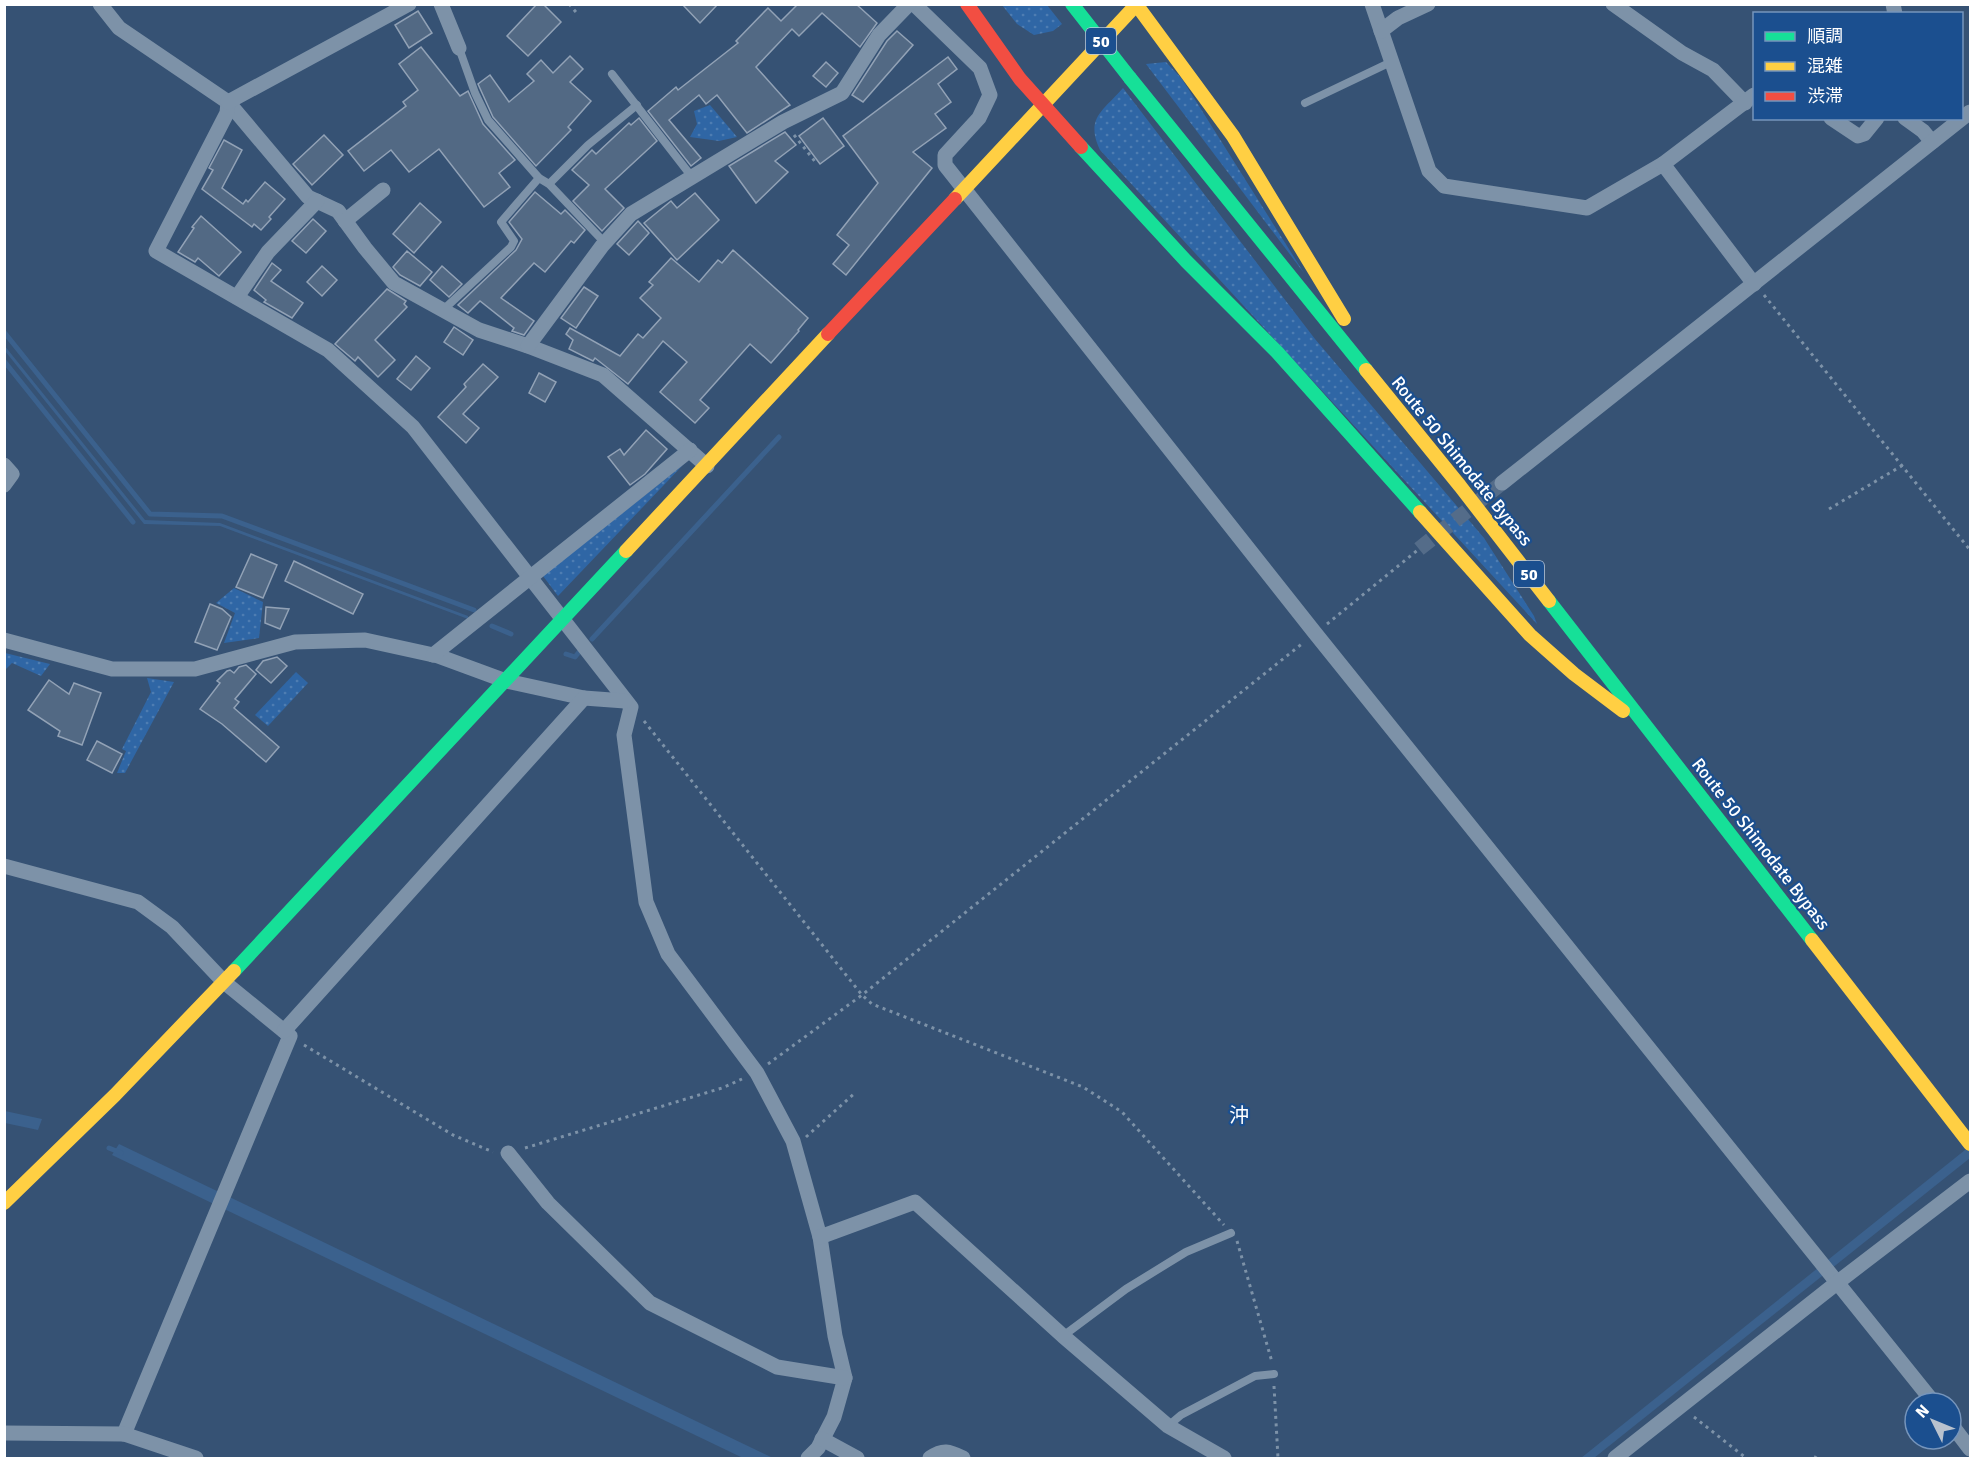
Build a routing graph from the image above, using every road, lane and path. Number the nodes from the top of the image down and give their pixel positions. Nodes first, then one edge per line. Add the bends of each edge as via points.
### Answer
1 (100, 4) edge
2 (409, 4) edge
3 (441, 4) edge
4 (569, 4) edge
5 (909, 4) edge
6 (914, 4) edge
7 (966, 4) edge
8 (1072, 4) edge
9 (1372, 4) edge
10 (1428, 4) edge
11 (1613, 4) edge
12 (1136, 5) edge
13 (576, 12) dead end
14 (1381, 31) junction
15 (459, 48) joint
16 (1390, 62) junction
17 (612, 74) dead end
18 (1750, 99) edge
19 (228, 102) junction
20 (1305, 102) dead end
21 (637, 105) junction
22 (1042, 105) junction
23 (1834, 120) edge
24 (1875, 120) edge
25 (1908, 120) edge
26 (1961, 120) edge
27 (783, 122) junction
28 (1932, 142) junction
29 (817, 164) dead end
30 (1663, 164) junction
31 (539, 177) junction
32 (692, 177) junction
33 (549, 184) junction
34 (963, 189) junction
35 (383, 190) dead end
36 (317, 201) junction
37 (345, 221) junction
38 (605, 243) junction
39 (1754, 284) junction
40 (237, 297) junction
41 (443, 310) junction
42 (528, 346) junction
43 (1399, 411) junction
44 (690, 450) junction
45 (4, 465) edge
46 (707, 465) junction
47 (1903, 465) junction
48 (1502, 483) tunnel mouth
49 (4, 485) edge
50 (1829, 509) dead end
51 (1419, 549) tunnel mouth
52 (1971, 550) edge
53 (530, 578) junction
54 (563, 618) junction
55 (1315, 633) junction
56 (4, 640) edge
57 (433, 655) junction
58 (506, 681) junction
59 (584, 698) junction
60 (628, 704) junction
61 (1654, 735) junction
62 (4, 866) edge
63 (224, 982) junction
64 (862, 995) junction
65 (287, 1033) junction
66 (757, 1073) junction
67 (856, 1092) dead end
68 (1971, 1144) edge
69 (794, 1146) junction
70 (508, 1153) junction
71 (1971, 1181) edge
72 (4, 1203) edge
73 (1231, 1233) junction
74 (820, 1238) junction
75 (1838, 1282) junction
76 (1063, 1336) junction
77 (1274, 1374) junction
78 (845, 1378) junction
79 (1924, 1391) edge
80 (1680, 1406) junction
81 (1168, 1426) junction
82 (4, 1433) edge
83 (124, 1434) junction
84 (822, 1439) junction
85 (196, 1458) edge
86 (808, 1458) edge
87 (857, 1458) edge
88 (930, 1458) edge
89 (963, 1458) edge
90 (1224, 1458) edge
91 (1278, 1458) edge
92 (1615, 1458) edge
93 (1746, 1458) edge

1 - 19 street via 119,28
2 - 19 street
3 - 15 street
4 - 13 path
5 - 27 street via 879,35 842,93
6 - 34 street via 980,68 990,94 979,118 945,155 945,165
7 - 22 main road
8 - 43 main road, Route 50 Shimodate Bypass / 50, bridge
9 - 14 street
10 - 14 street
11 - 18 street
12 - 22 main road
12 - 43 main road via 1233,136
14 - 16 street
15 - 31 lane via 488,120
16 - 20 lane
16 - 30 street via 1429,171 1444,186 1587,208
17 - 21 lane
18 - 30 street
19 - 36 street via 308,197
19 - 40 street via 227,113 156,251
21 - 32 lane
21 - 33 lane
22 - 34 main road
22 - 61 main road via 1178,253 1277,352 1530,635
23 - 24 street via 1858,136
25 - 28 street
26 - 28 street
27 - 29 path
27 - 32 street
28 - 39 street
30 - 39 street
31 - 33 lane
31 - 41 lane via 501,222 514,241 511,247
32 - 38 street via 631,214
33 - 38 lane
34 - 46 main road
34 - 55 street
35 - 37 street
36 - 37 street via 338,211
36 - 40 street via 268,252
37 - 41 street via 394,283
38 - 42 street
39 - 47 path
39 - 48 street
40 - 53 street via 328,351 413,427
41 - 42 street via 479,330
42 - 44 street via 603,375
43 - 61 main road, Route 50 Shimodate Bypass / 50
44 - 46 street
44 - 53 street
45 - 49 street via 12,474
46 - 54 main road
47 - 50 path
47 - 52 path
51 - 55 path
53 - 54 street
53 - 57 street
54 - 58 main road
54 - 60 street
55 - 64 path
55 - 75 street
56 - 57 street via 112,669 195,669 294,642 365,640
57 - 58 street
58 - 59 street
58 - 63 main road
59 - 60 street
59 - 65 street
60 - 64 path
60 - 66 street via 624,735 646,902 668,954
61 - 68 main road, Route 50 Shimodate Bypass / 50
62 - 63 street via 138,902 172,927
63 - 65 street
63 - 72 main road
64 - 66 path
64 - 73 path via 872,1004 1083,1087 1122,1112
65 - 70 path via 453,1135 500,1155
65 - 83 street
66 - 69 street
66 - 70 path via 712,1091
67 - 69 path
69 - 74 street
70 - 78 street via 549,1203 651,1303 777,1367
71 - 75 street
73 - 76 lane via 1186,1252 1126,1289
73 - 77 path via 1237,1239
74 - 76 street via 915,1202
74 - 78 street
75 - 79 street
75 - 80 street
76 - 81 street
77 - 81 lane via 1255,1376 1181,1415
77 - 91 path
78 - 84 street via 834,1417
80 - 92 street
80 - 93 path
81 - 90 street
82 - 83 street
83 - 85 street
84 - 86 street
84 - 87 street
88 - 89 street via 949,1451

